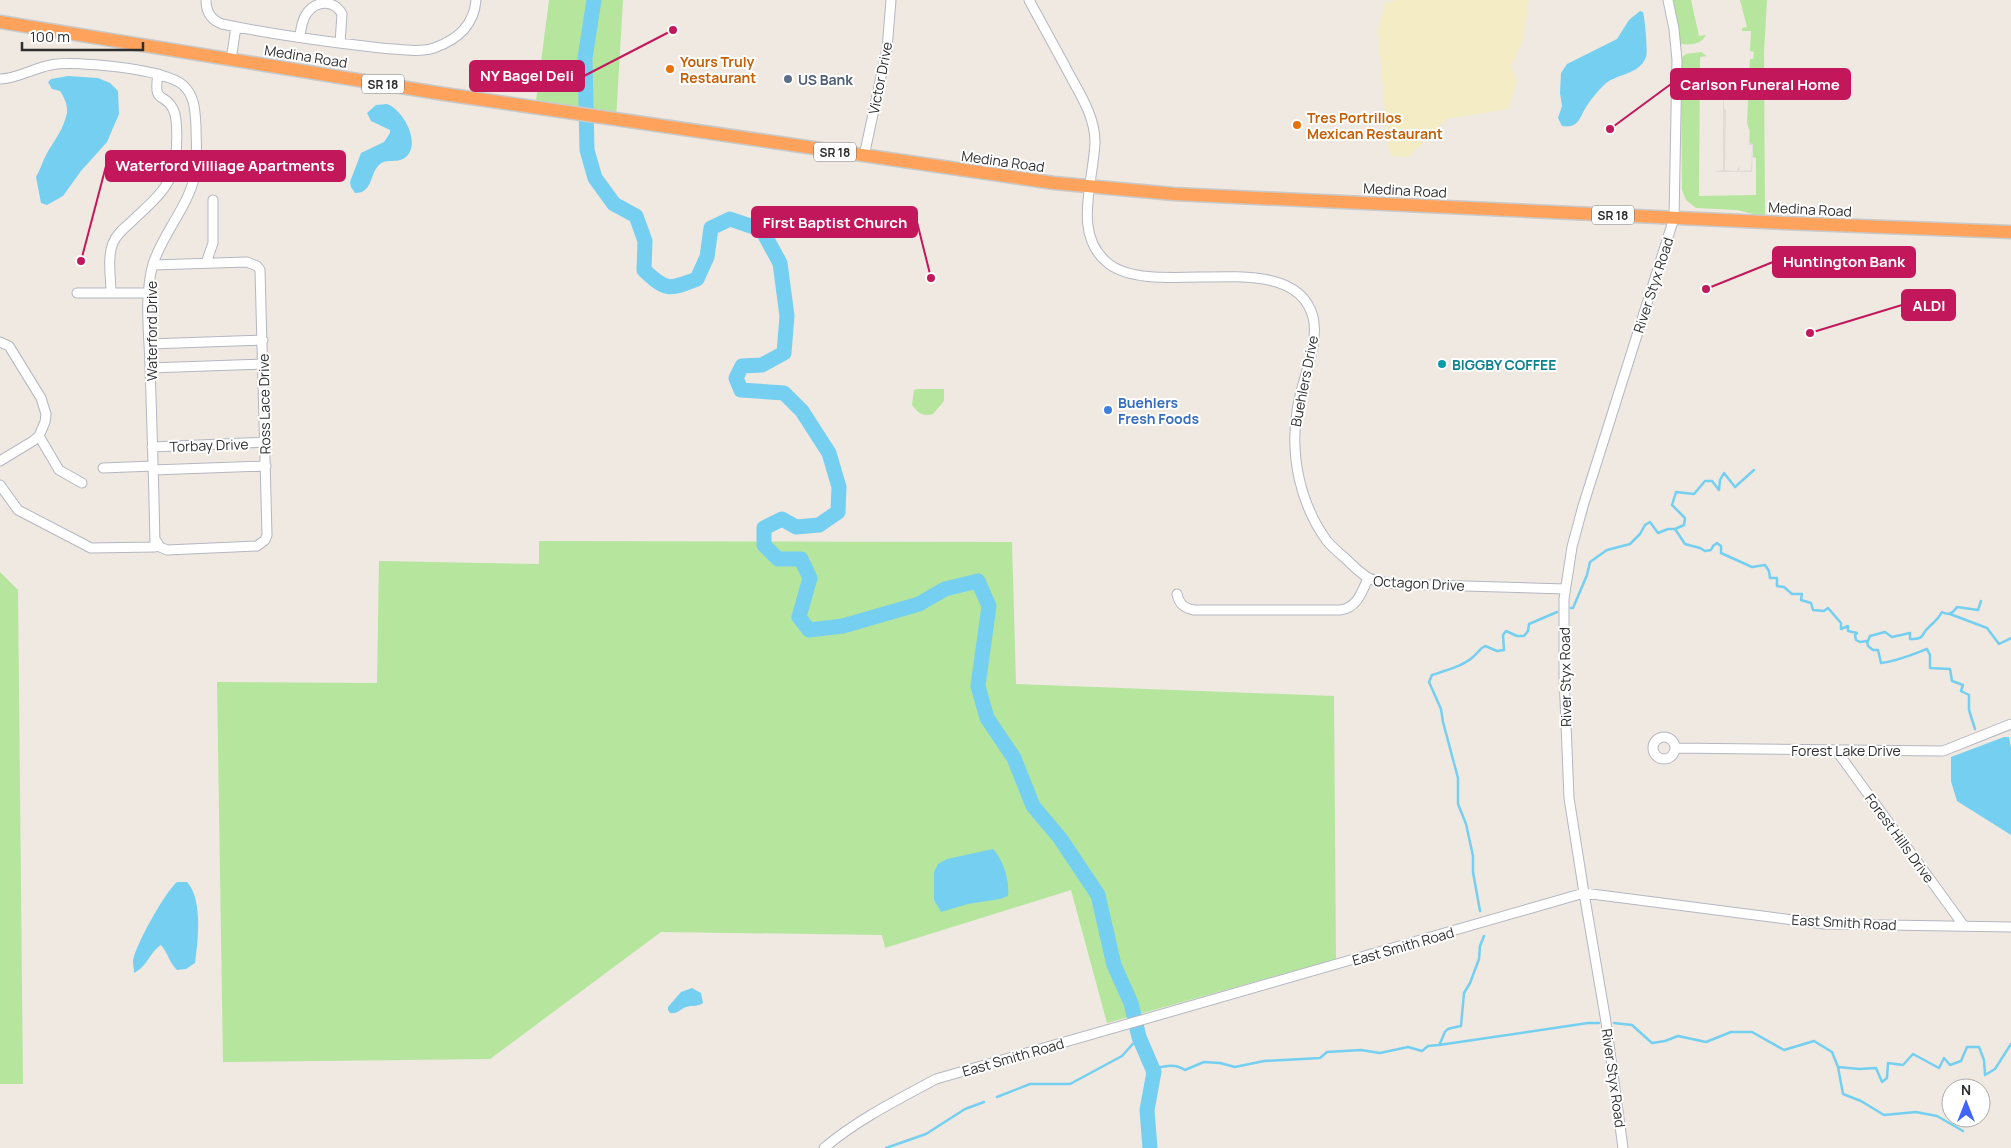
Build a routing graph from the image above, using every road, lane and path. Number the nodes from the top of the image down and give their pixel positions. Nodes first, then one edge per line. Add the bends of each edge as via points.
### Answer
1 (206, 0) edge
2 (325, 0) edge
3 (476, 0) edge
4 (891, 0) edge
5 (1029, 0) edge
6 (1668, 0) edge
7 (0, 22) edge
8 (236, 27) junction
9 (300, 36) junction
10 (340, 43) junction
11 (231, 60) junction
12 (158, 74) junction
13 (0, 79) edge
14 (864, 156) junction
15 (1090, 186) junction
16 (213, 200) dead end
17 (1674, 218) junction
18 (2011, 232) edge
19 (206, 263) junction
20 (153, 265) junction
21 (76, 293) dead end
22 (111, 293) junction
23 (149, 293) junction
24 (262, 340) junction
25 (0, 342) edge
26 (150, 344) junction
27 (263, 364) junction
28 (150, 368) junction
29 (39, 436) junction
30 (265, 442) junction
31 (152, 447) junction
32 (0, 461) edge
33 (266, 466) junction
34 (103, 468) dead end
35 (153, 468) junction
36 (82, 483) dead end
37 (0, 485) edge
38 (155, 538) junction
39 (1368, 578) junction
40 (1565, 589) junction
41 (1177, 594) dead end
42 (2011, 724) edge
43 (1675, 748) dead end
44 (1836, 750) junction
45 (1584, 894) junction
46 (1964, 926) junction
47 (2011, 927) edge
48 (824, 1148) edge
49 (1623, 1148) edge

1 - 8 street via 212,18
2 - 9 street via 314,4 308,11
2 - 10 street via 336,4 342,14
3 - 10 street via 469,24 454,40 432,49 408,50
4 - 14 street, Victor Drive via 887,48
5 - 15 street, Buehlers Drive via 1091,117 1095,142
6 - 17 street, River Styx Road via 1677,60
7 - 11 highway, Medina Road / SR 18
8 - 9 street
8 - 11 street
9 - 10 street
11 - 14 highway, Medina Road / SR 18
12 - 13 street, Waterford Drive via 67,63
12 - 20 street, Waterford Drive via 177,80 193,100 196,164 190,189
12 - 22 street via 157,94 175,114 175,162 168,183 112,244
14 - 15 highway, Medina Road / SR 18
15 - 17 highway, Medina Road / SR 18 via 1174,194
15 - 39 street, Buehlers Drive via 1090,238 1097,252 1124,273 1136,276 1270,279 1284,284 1303,298 1313,317 1314,338 1297,409 1294,438 1297,470 1312,517 1326,539
16 - 19 street via 214,243
17 - 18 highway, Medina Road / SR 18
17 - 40 street, River Styx Road via 1583,506
19 - 20 street
19 - 24 street, Ross Lace Drive via 247,262 257,266 261,275
20 - 23 street, Waterford Drive
21 - 22 street
22 - 23 street
23 - 26 street, Waterford Drive
24 - 26 street
24 - 27 street, Ross Lace Drive
25 - 29 street via 9,346 44,405 45,422
26 - 28 street, Waterford Drive
27 - 28 street
27 - 30 street, Ross Lace Drive
28 - 31 street, Waterford Drive
29 - 32 street
29 - 36 street via 59,470
30 - 31 street, Torbay Drive
30 - 33 street, Ross Lace Drive
31 - 35 street, Waterford Drive
33 - 35 street
33 - 38 street, Ross Lace Drive via 267,535 261,544 167,550 160,547
34 - 35 street
35 - 38 street, Waterford Drive
37 - 38 street via 18,510 91,548 155,547
39 - 40 street, Octagon Drive via 1395,584
39 - 41 street, Octagon Drive via 1354,604 1340,610 1194,610 1178,602
40 - 45 street, River Styx Road via 1564,675 1569,798
42 - 44 street, Forest Lake Drive via 1943,751
43 - 44 street, Forest Lake Drive
44 - 46 street, Forest Hills Drive
45 - 46 street, East Smith Road via 1824,924
45 - 48 street, East Smith Road via 936,1079 840,1134
45 - 49 street, River Styx Road
46 - 47 street, East Smith Road

